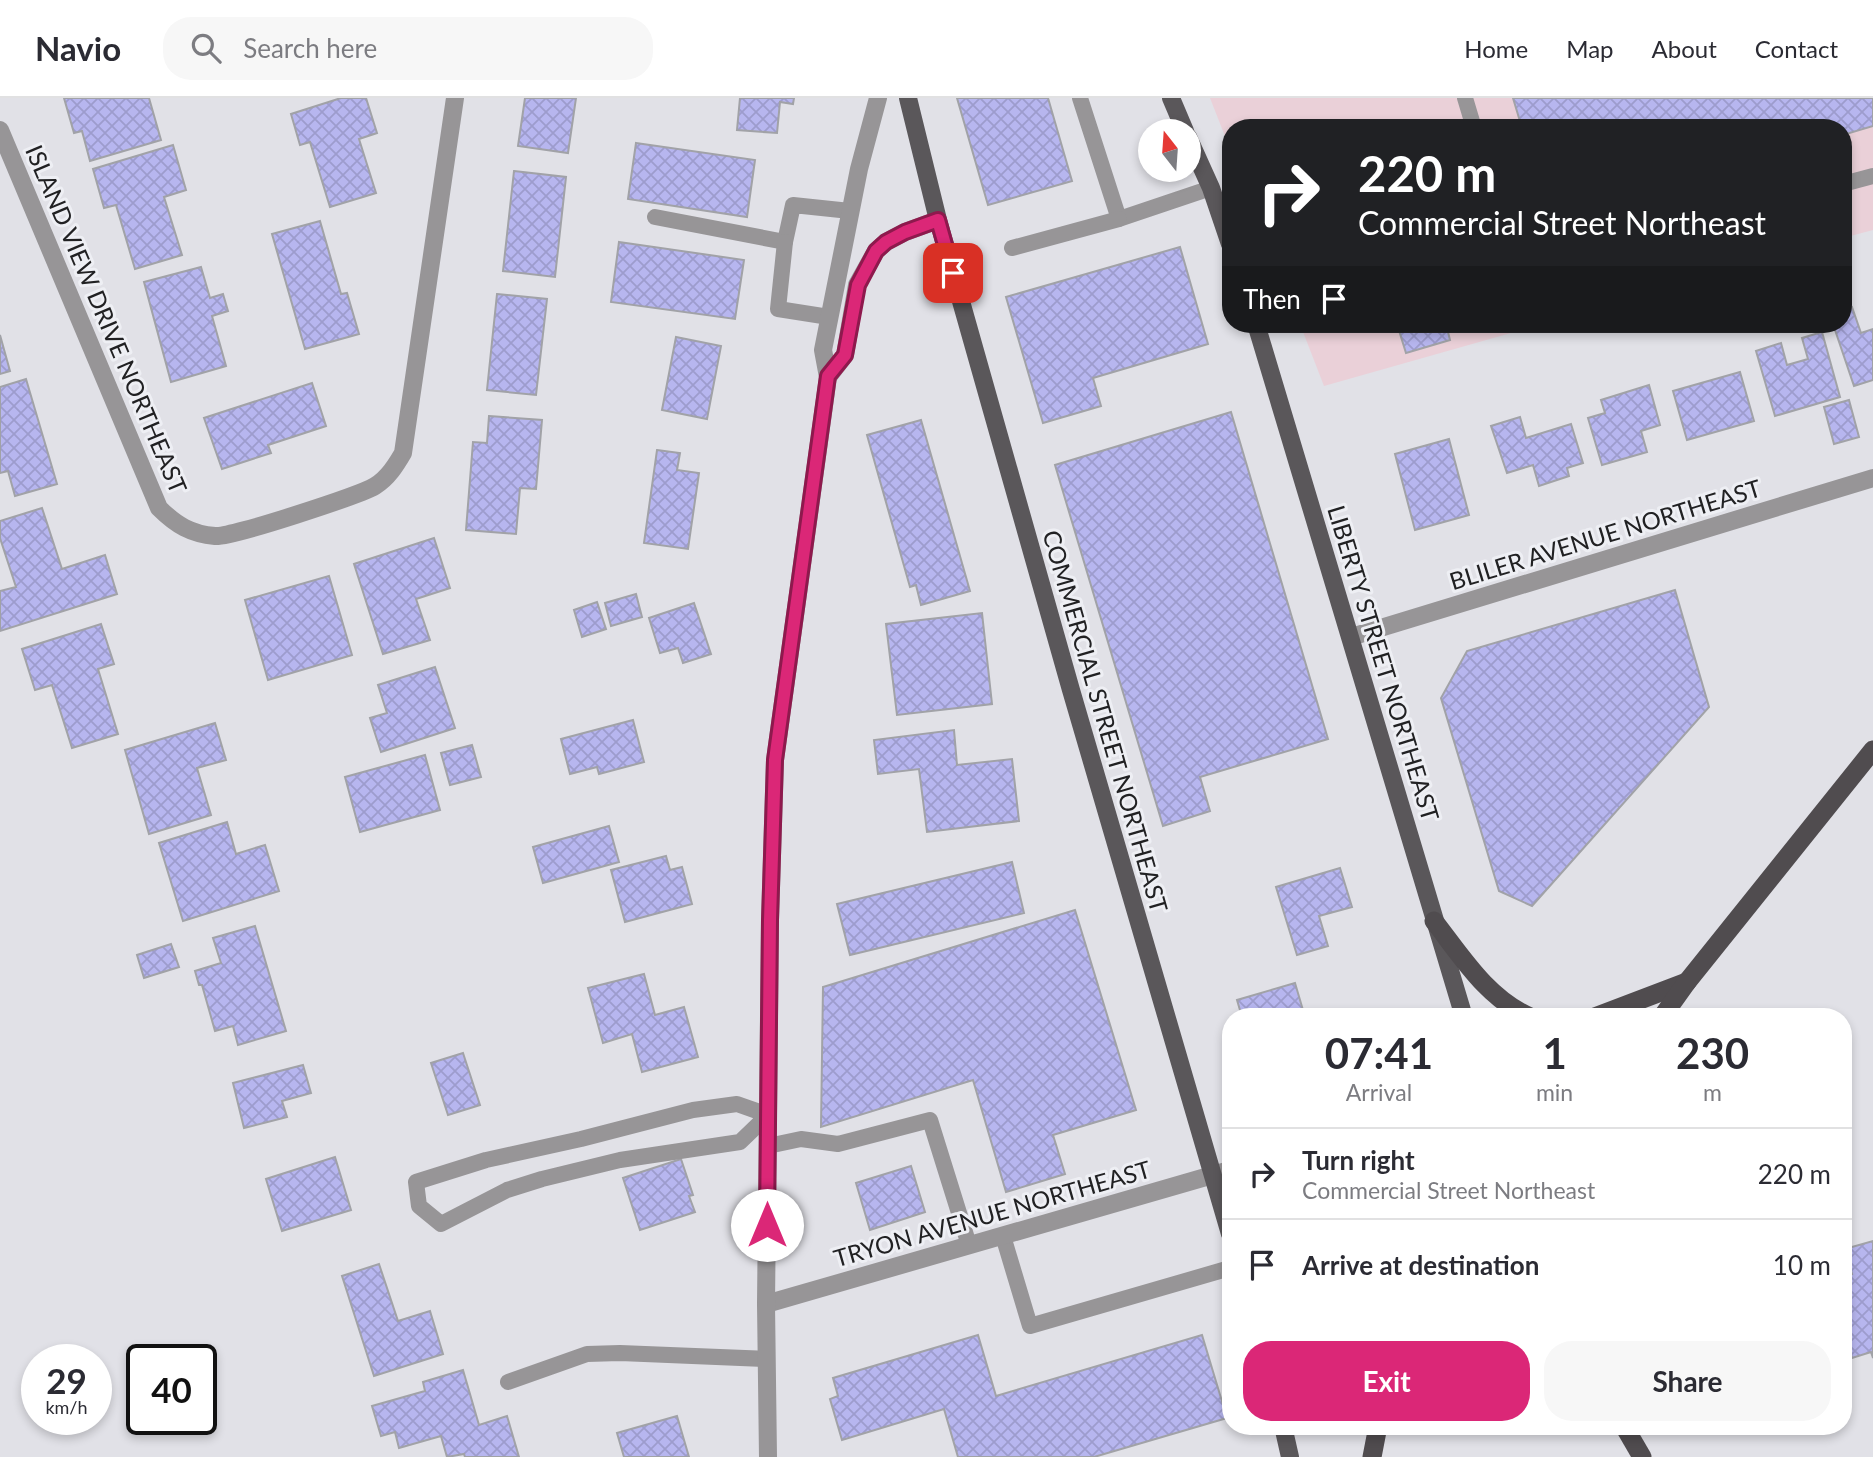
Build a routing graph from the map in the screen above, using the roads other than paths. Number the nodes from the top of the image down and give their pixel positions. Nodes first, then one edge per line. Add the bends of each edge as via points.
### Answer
1 (455, 98) edge
2 (878, 98) edge
3 (908, 98) edge
4 (1080, 98) edge
5 (1171, 98) edge
6 (1465, 98) edge
7 (1180, 119) edge
8 (1471, 119) edge
9 (0, 130) edge
10 (1201, 166) edge
11 (1873, 176) edge
12 (1852, 182) edge
13 (1211, 188) junction
14 (850, 211) junction
15 (655, 217) dead end
16 (1119, 219) junction
17 (938, 220) junction
18 (1222, 220) edge
19 (785, 243) junction
20 (1012, 248) dead end
21 (829, 317) junction
22 (1259, 333) edge
23 (828, 376) junction
24 (1873, 478) edge
25 (1352, 637) junction
26 (1873, 750) edge
27 (1434, 921) junction
28 (1687, 982) junction
29 (1461, 1008) edge
30 (1511, 1008) edge
31 (1619, 1008) edge
32 (1668, 1008) edge
33 (768, 1115) junction
34 (768, 1146) junction
35 (1222, 1172) edge
36 (1003, 1236) junction
37 (969, 1245) junction
38 (1222, 1270) edge
39 (766, 1304) junction
40 (767, 1359) junction
41 (508, 1382) dead end
42 (1285, 1435) edge
43 (1376, 1435) edge
44 (1629, 1435) edge
45 (768, 1457) edge
46 (1290, 1457) edge
47 (1371, 1457) edge
48 (1642, 1457) edge

1 - 9 street, ISLAND VIEW DRIVE NORTHEAST via 403,453 376,486 219,537 195,534 175,524 159,508
2 - 14 street
3 - 17 main road, COMMERCIAL STREET NORTHEAST
4 - 16 lane
5 - 7 main road
6 - 8 lane
10 - 13 main road
11 - 12 lane
13 - 16 lane
13 - 18 main road
14 - 19 lane via 793,205
14 - 21 street
15 - 19 lane
16 - 20 lane
17 - 23 street via 905,232 876,251 858,285 845,355
17 - 35 main road, COMMERCIAL STREET NORTHEAST via 1071,690
19 - 21 lane via 778,309
21 - 23 street via 823,349
22 - 25 main road, LIBERTY STREET NORTHEAST
23 - 33 street via 775,760
24 - 25 street, BLILER AVENUE NORTHEAST
25 - 27 main road, LIBERTY STREET NORTHEAST
26 - 28 highway
27 - 29 main road, LIBERTY STREET NORTHEAST
27 - 30 highway via 1478,977
28 - 31 highway
28 - 32 highway
33 - 33 lane via 740,1142 620,1160 542,1179 442,1224 419,1206 416,1182 486,1160 693,1110 737,1104
33 - 34 street
34 - 37 lane via 800,1139 838,1144 930,1120
34 - 39 street
35 - 36 street, TRYON AVENUE NORTHEAST
36 - 37 street, TRYON AVENUE NORTHEAST
36 - 38 lane via 1030,1326
37 - 39 street, TRYON AVENUE NORTHEAST
39 - 40 street
40 - 41 lane via 587,1354
40 - 45 street
42 - 46 main road
43 - 47 highway
44 - 48 highway

